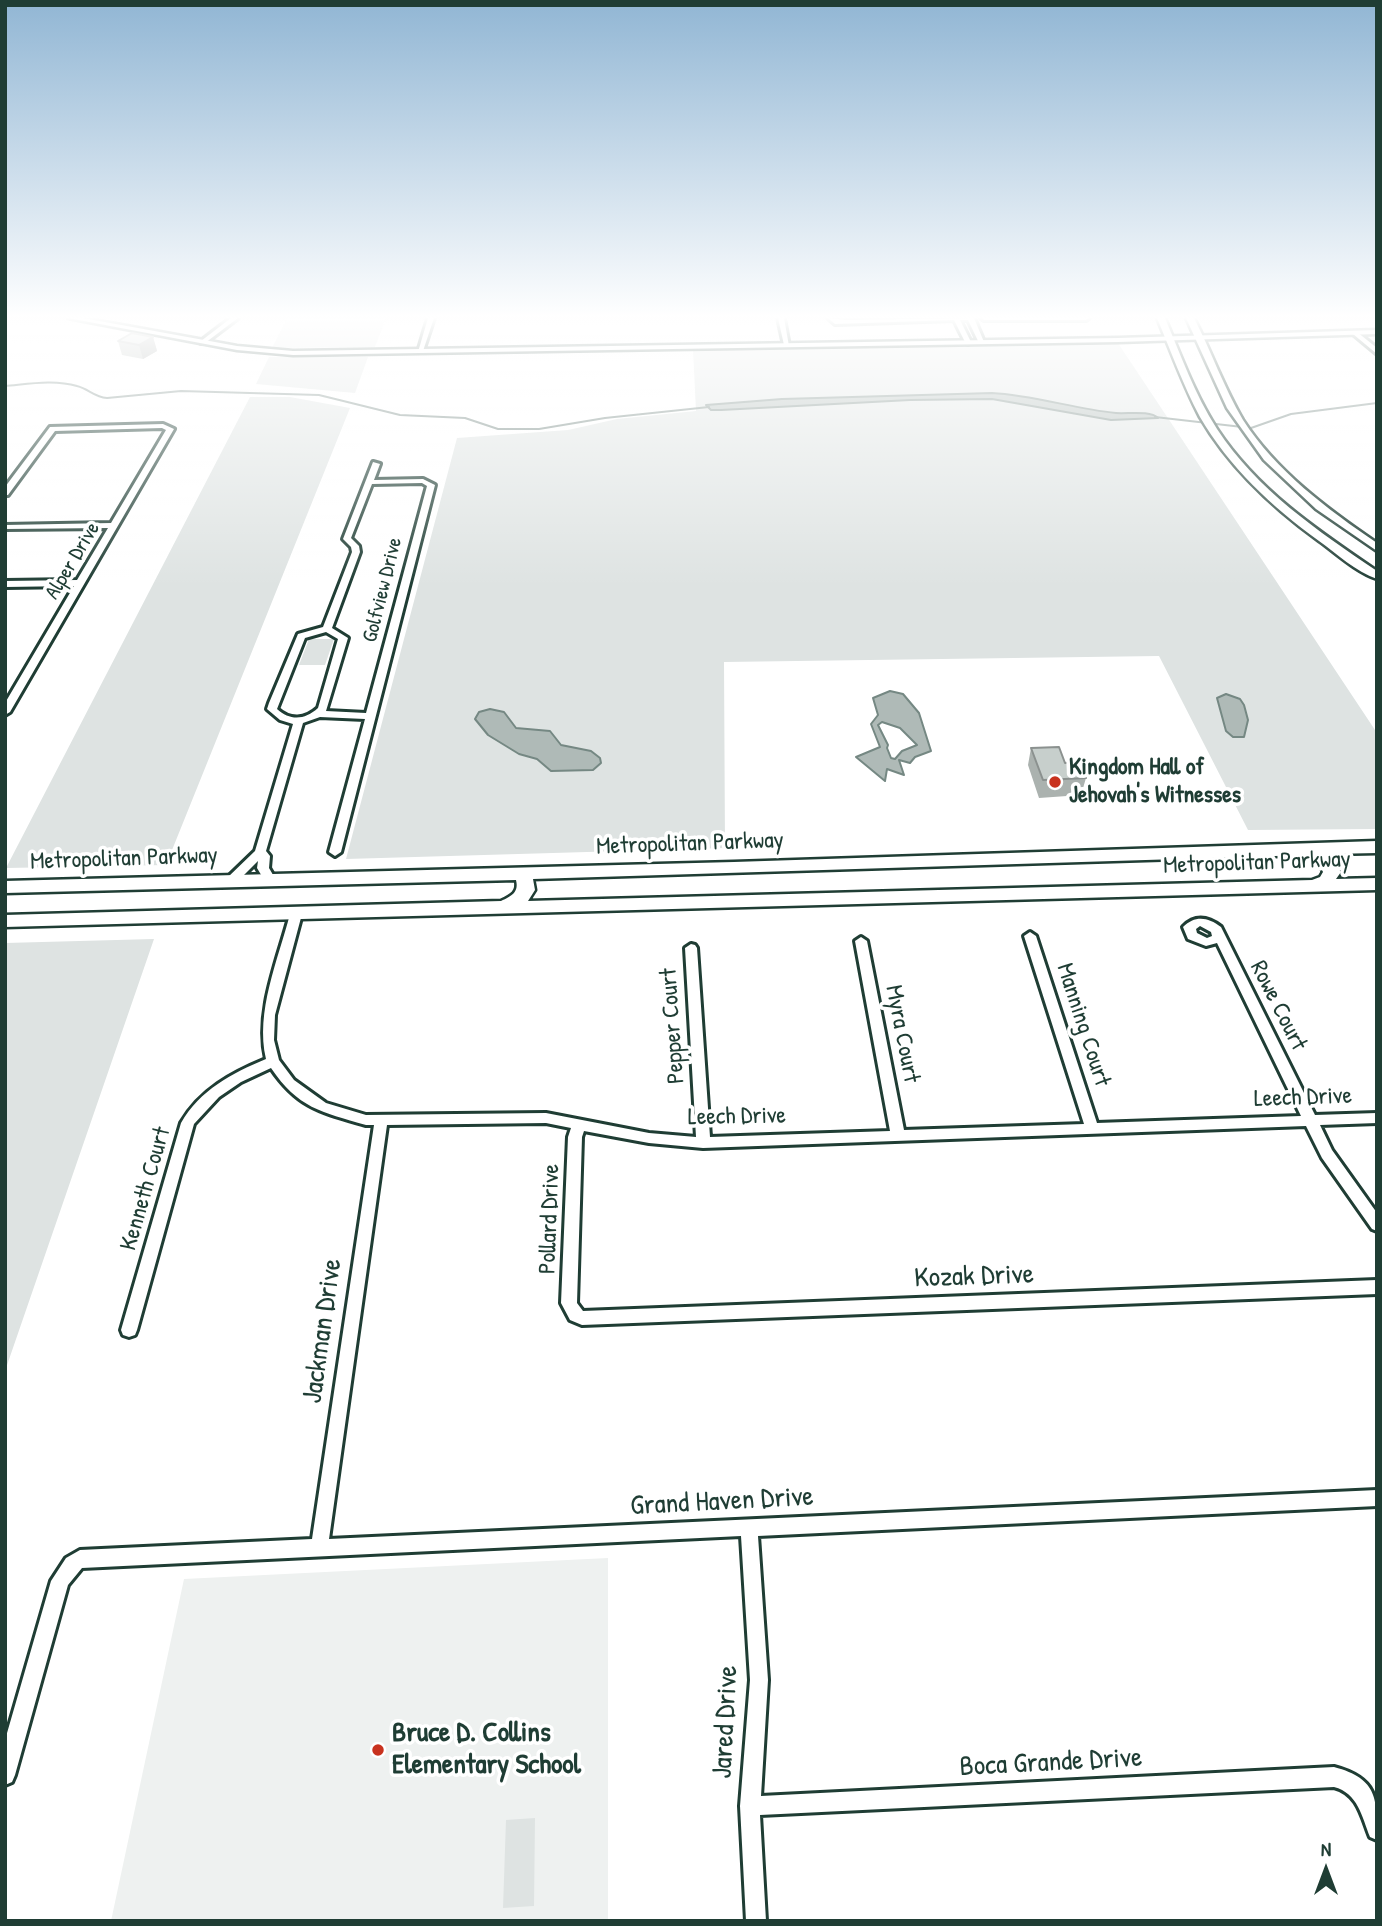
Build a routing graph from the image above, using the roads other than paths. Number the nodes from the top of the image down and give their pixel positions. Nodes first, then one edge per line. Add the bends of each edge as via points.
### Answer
1 (1200, 408) edge
2 (1233, 408) edge
3 (57, 428) joint
4 (376, 464) dead end
5 (369, 482) junction
6 (5, 493) edge
7 (1291, 514) junction
8 (1329, 514) junction
9 (115, 525) junction
10 (5, 527) edge
11 (1377, 548) edge
12 (1377, 576) edge
13 (80, 583) junction
14 (5, 584) edge
15 (327, 629) junction
16 (5, 712) edge
17 (320, 714) junction
18 (370, 716) junction
19 (299, 721) junction
20 (1377, 847) edge
21 (1310, 848) junction
22 (260, 852) junction
23 (335, 852) dead end
24 (676, 869) junction
25 (521, 873) junction
26 (270, 880) junction
27 (231, 881) junction
28 (1377, 884) edge
29 (1312, 886) junction
30 (5, 887) edge
31 (660, 904) junction
32 (502, 908) junction
33 (296, 914) junction
34 (5, 921) edge
35 (1030, 936) dead end
36 (861, 940) dead end
37 (1221, 943) junction
38 (691, 948) dead end
39 (273, 1062) junction
40 (1377, 1118) edge
41 (1310, 1121) junction
42 (381, 1122) junction
43 (580, 1124) junction
44 (1092, 1128) junction
45 (898, 1135) junction
46 (703, 1143) junction
47 (1377, 1224) edge
48 (1377, 1287) edge
49 (575, 1315) joint
50 (129, 1331) dead end
51 (1377, 1498) edge
52 (749, 1527) junction
53 (319, 1548) junction
54 (5, 1775) edge
55 (750, 1806) junction
56 (1377, 1830) edge
57 (756, 1921) edge

1 - 7 main road via 1245,471
2 - 8 main road via 1280,471
3 - 6 street via 50,431
3 - 9 street, Alper Drive via 170,430
4 - 5 street
5 - 15 street via 347,539 356,552
5 - 18 street, Golfview Drive via 423,481 431,485
7 - 8 main road via 1307,510
7 - 12 main road
8 - 11 main road
9 - 10 street
9 - 13 street, Alper Drive
13 - 14 street
13 - 16 street, Alper Drive
15 - 17 street via 344,638
15 - 19 street via 300,636 272,709 287,720
17 - 18 street
17 - 19 street
18 - 23 street
19 - 22 street
20 - 21 main road, Metropolitan Parkway
21 - 24 main road, Metropolitan Parkway
21 - 29 main road via 1332,872 1326,881
22 - 26 street
22 - 27 street
24 - 25 main road, Metropolitan Parkway
24 - 31 main road via 653,883 652,894
25 - 26 main road, Metropolitan Parkway
25 - 32 main road via 526,892
26 - 27 main road, Metropolitan Parkway
27 - 30 main road, Metropolitan Parkway
28 - 29 main road, Metropolitan Parkway
29 - 31 main road, Metropolitan Parkway
31 - 32 main road, Metropolitan Parkway
32 - 33 main road, Metropolitan Parkway
33 - 34 main road, Metropolitan Parkway
33 - 39 street via 268,1026
35 - 44 street, Manning Court
36 - 45 street, Myra Court
37 - 37 street, Rowe Court via 1196,939 1190,933 1191,925 1209,924 1217,930
37 - 41 street, Rowe Court
38 - 46 street, Pepper Court
39 - 42 street, Leech Drive via 304,1097 345,1115
39 - 50 street, Kenneth Court via 220,1089 188,1123
40 - 41 street, Leech Drive
41 - 44 street, Leech Drive
41 - 47 street via 1327,1154
42 - 43 street, Leech Drive via 530,1117
42 - 53 street, Jackman Drive
43 - 46 street, Leech Drive
43 - 49 street, Pollard Drive via 575,1137 569,1303
44 - 45 street, Leech Drive
45 - 46 street, Leech Drive
48 - 49 street, Kozak Drive via 590,1319
51 - 52 street, Grand Haven Drive
52 - 53 street, Grand Haven Drive
52 - 55 street, Jared Drive via 759,1680
53 - 54 street, Grand Haven Drive via 89,1557 72,1564 56,1592
55 - 56 street, Boca Grande Drive via 1334,1777 1354,1784 1364,1796
55 - 57 street, Jared Drive

